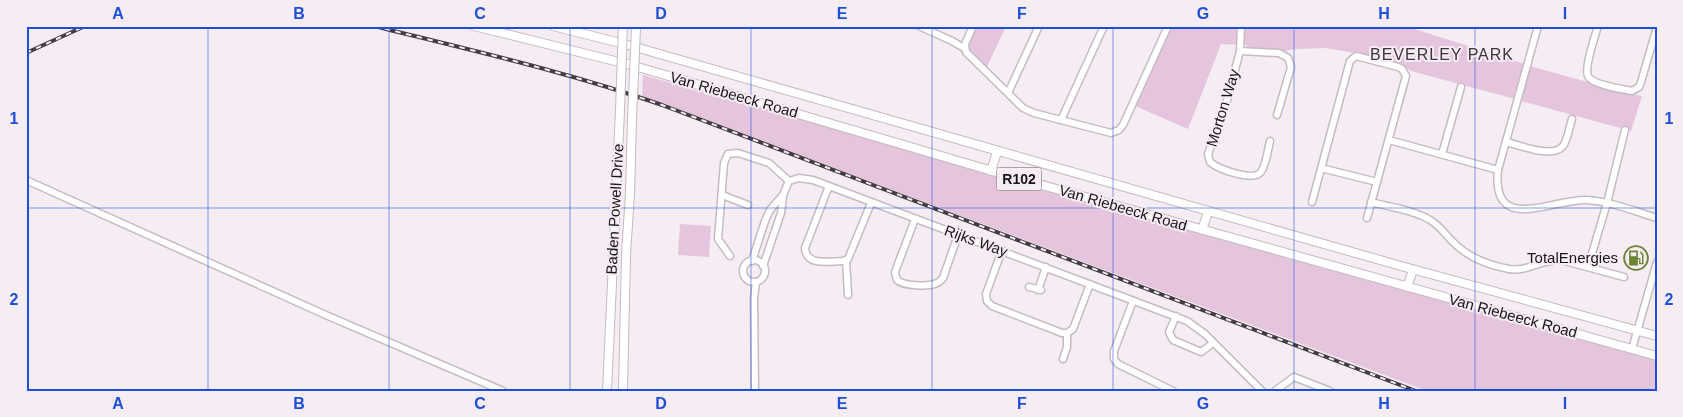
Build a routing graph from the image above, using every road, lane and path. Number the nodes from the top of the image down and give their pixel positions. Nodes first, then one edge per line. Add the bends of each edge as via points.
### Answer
1 (474, 26) edge
2 (553, 26) edge
3 (623, 26) edge
4 (919, 26) edge
5 (972, 26) edge
6 (1039, 26) edge
7 (1104, 26) edge
8 (1168, 26) edge
9 (1241, 26) edge
10 (1538, 26) edge
11 (1598, 26) edge
12 (636, 27) edge
13 (1657, 27) edge
14 (964, 48) junction
15 (1240, 51) junction
16 (1461, 87) dead end
17 (1008, 94) junction
18 (1278, 116) dead end
19 (1572, 119) dead end
20 (1061, 120) junction
21 (1625, 130) dead end
22 (1389, 140) junction
23 (1270, 142) dead end
24 (1506, 142) junction
25 (997, 152) junction
26 (1442, 154) junction
27 (1321, 168) junction
28 (1498, 170) junction
29 (991, 171) junction
30 (26, 180) edge
31 (789, 181) junction
32 (1377, 182) junction
33 (828, 186) junction
34 (722, 195) junction
35 (783, 195) junction
36 (871, 202) junction
37 (1312, 202) dead end
38 (1371, 202) junction
39 (1607, 203) junction
40 (748, 205) dead end
41 (1208, 212) junction
42 (915, 218) junction
43 (1366, 218) dead end
44 (1657, 218) edge
45 (1202, 230) junction
46 (761, 233) junction
47 (958, 235) junction
48 (773, 237) junction
49 (1002, 250) junction
50 (730, 256) dead end
51 (846, 260) junction
52 (752, 261) junction
53 (1657, 262) edge
54 (763, 266) junction
55 (1046, 267) junction
56 (1588, 267) junction
57 (1414, 270) junction
58 (1624, 277) dead end
59 (756, 282) junction
60 (1090, 284) junction
61 (1029, 287) dead end
62 (1407, 287) junction
63 (848, 295) dead end
64 (1132, 301) junction
65 (1176, 316) junction
66 (1638, 331) junction
67 (1067, 333) junction
68 (1657, 336) edge
69 (1213, 343) junction
70 (1632, 349) junction
71 (1657, 356) edge
72 (1063, 359) dead end
73 (503, 391) edge
74 (607, 391) edge
75 (623, 391) edge
76 (755, 391) edge
77 (1173, 391) edge
78 (1262, 391) edge
79 (1275, 391) edge
80 (1330, 391) edge

1 - 29 main road, Van Riebeeck Road / R102 via 640,68
2 - 25 main road, Van Riebeeck Road / R102
3 - 74 main road, Baden Powell Drive, bridge
4 - 14 street
5 - 14 street
6 - 17 street
7 - 20 street
8 - 20 street via 1119,130 1108,133
9 - 15 street, Morton Way
10 - 24 street
11 - 13 street via 1588,64 1588,77 1632,91 1641,82
12 - 75 main road, Baden Powell Drive, bridge
14 - 17 street
15 - 18 street via 1279,53 1288,58 1291,67
15 - 23 street, Morton Way via 1208,154 1210,162 1216,168 1252,177 1262,170
16 - 26 street
17 - 20 street via 1027,110
19 - 24 street via 1566,141 1555,152
21 - 39 street
22 - 26 street
22 - 27 street via 1405,72 1398,67 1356,56 1348,66
22 - 32 street
24 - 28 street
25 - 29 main road
25 - 41 main road, Van Riebeeck Road / R102
26 - 28 street
27 - 32 street
27 - 37 street
28 - 39 street via 1496,182 1500,196 1516,209 1574,200
29 - 45 main road, Van Riebeeck Road / R102
30 - 73 street
31 - 33 street, Rijks Way via 806,178
31 - 34 street via 769,163 732,152 724,163
31 - 35 street
32 - 38 street
33 - 36 street, Rijks Way
33 - 51 street via 805,253 815,261
34 - 40 street
34 - 50 street via 718,239
35 - 46 street via 770,210
35 - 48 street
36 - 42 street, Rijks Way
36 - 51 street
38 - 43 street
38 - 56 street via 1428,218 1462,251 1478,261 1516,270 1558,260
39 - 44 street
39 - 56 street
41 - 45 main road
41 - 57 main road, Van Riebeeck Road / R102
42 - 47 street, Rijks Way
42 - 47 street via 895,272 897,280 903,284 934,284 941,280
45 - 62 main road, Van Riebeeck Road / R102
46 - 48 street
46 - 52 street
47 - 49 street, Rijks Way
48 - 54 street
49 - 55 street, Rijks Way
49 - 67 street via 986,294 989,303
51 - 63 street
52 - 54 street
52 - 59 street via 744,272 749,280
53 - 66 street
54 - 59 street via 764,276
55 - 60 street, Rijks Way
55 - 61 street via 1040,290
56 - 58 street
57 - 62 main road
57 - 66 main road, Van Riebeeck Road / R102
59 - 76 street
60 - 64 street, Rijks Way
60 - 67 street via 1074,327
62 - 70 main road, Van Riebeeck Road / R102
64 - 65 street, Rijks Way
64 - 77 street via 1114,358 1118,364
65 - 69 street, Rijks Way via 1196,326
65 - 69 street via 1169,332 1173,340 1199,352
66 - 68 main road, Van Riebeeck Road / R102
66 - 70 street
67 - 72 street
69 - 78 street, Rijks Way
70 - 71 main road, Van Riebeeck Road / R102
79 - 80 street via 1294,377

